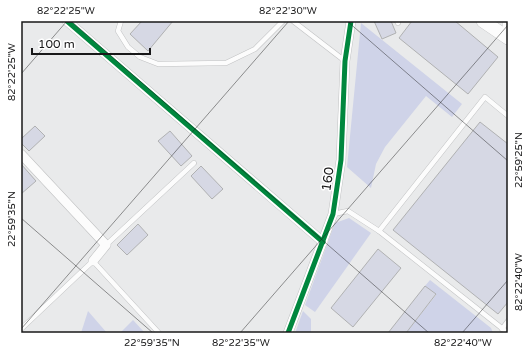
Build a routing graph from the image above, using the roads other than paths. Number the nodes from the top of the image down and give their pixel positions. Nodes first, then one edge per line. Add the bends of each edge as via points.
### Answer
1 (67, 21) edge
2 (121, 21) edge
3 (283, 21) edge
4 (293, 21) edge
5 (351, 21) edge
6 (484, 21) edge
7 (508, 21) edge
8 (507, 38) edge
9 (345, 61) junction
10 (508, 116) edge
11 (21, 154) edge
12 (194, 163) dead end
13 (333, 214) junction
14 (379, 230) junction
15 (323, 242) junction
16 (106, 245) junction
17 (93, 260) junction
18 (508, 321) edge
19 (21, 329) edge
20 (502, 329) junction
21 (159, 333) edge
22 (288, 333) edge
23 (508, 333) edge

1 - 15 street
2 - 3 lane via 118,31 128,46 140,57 158,64 226,63 255,49
4 - 9 lane
5 - 9 street, 160
6 - 8 street
7 - 8 street
9 - 13 street, 160 via 341,160
10 - 14 lane via 485,97
11 - 16 street
12 - 16 lane
13 - 14 lane via 348,211
13 - 15 street, 160
14 - 20 lane
15 - 22 street, 160
16 - 17 street
17 - 19 lane
17 - 21 lane
18 - 20 lane
20 - 23 lane

